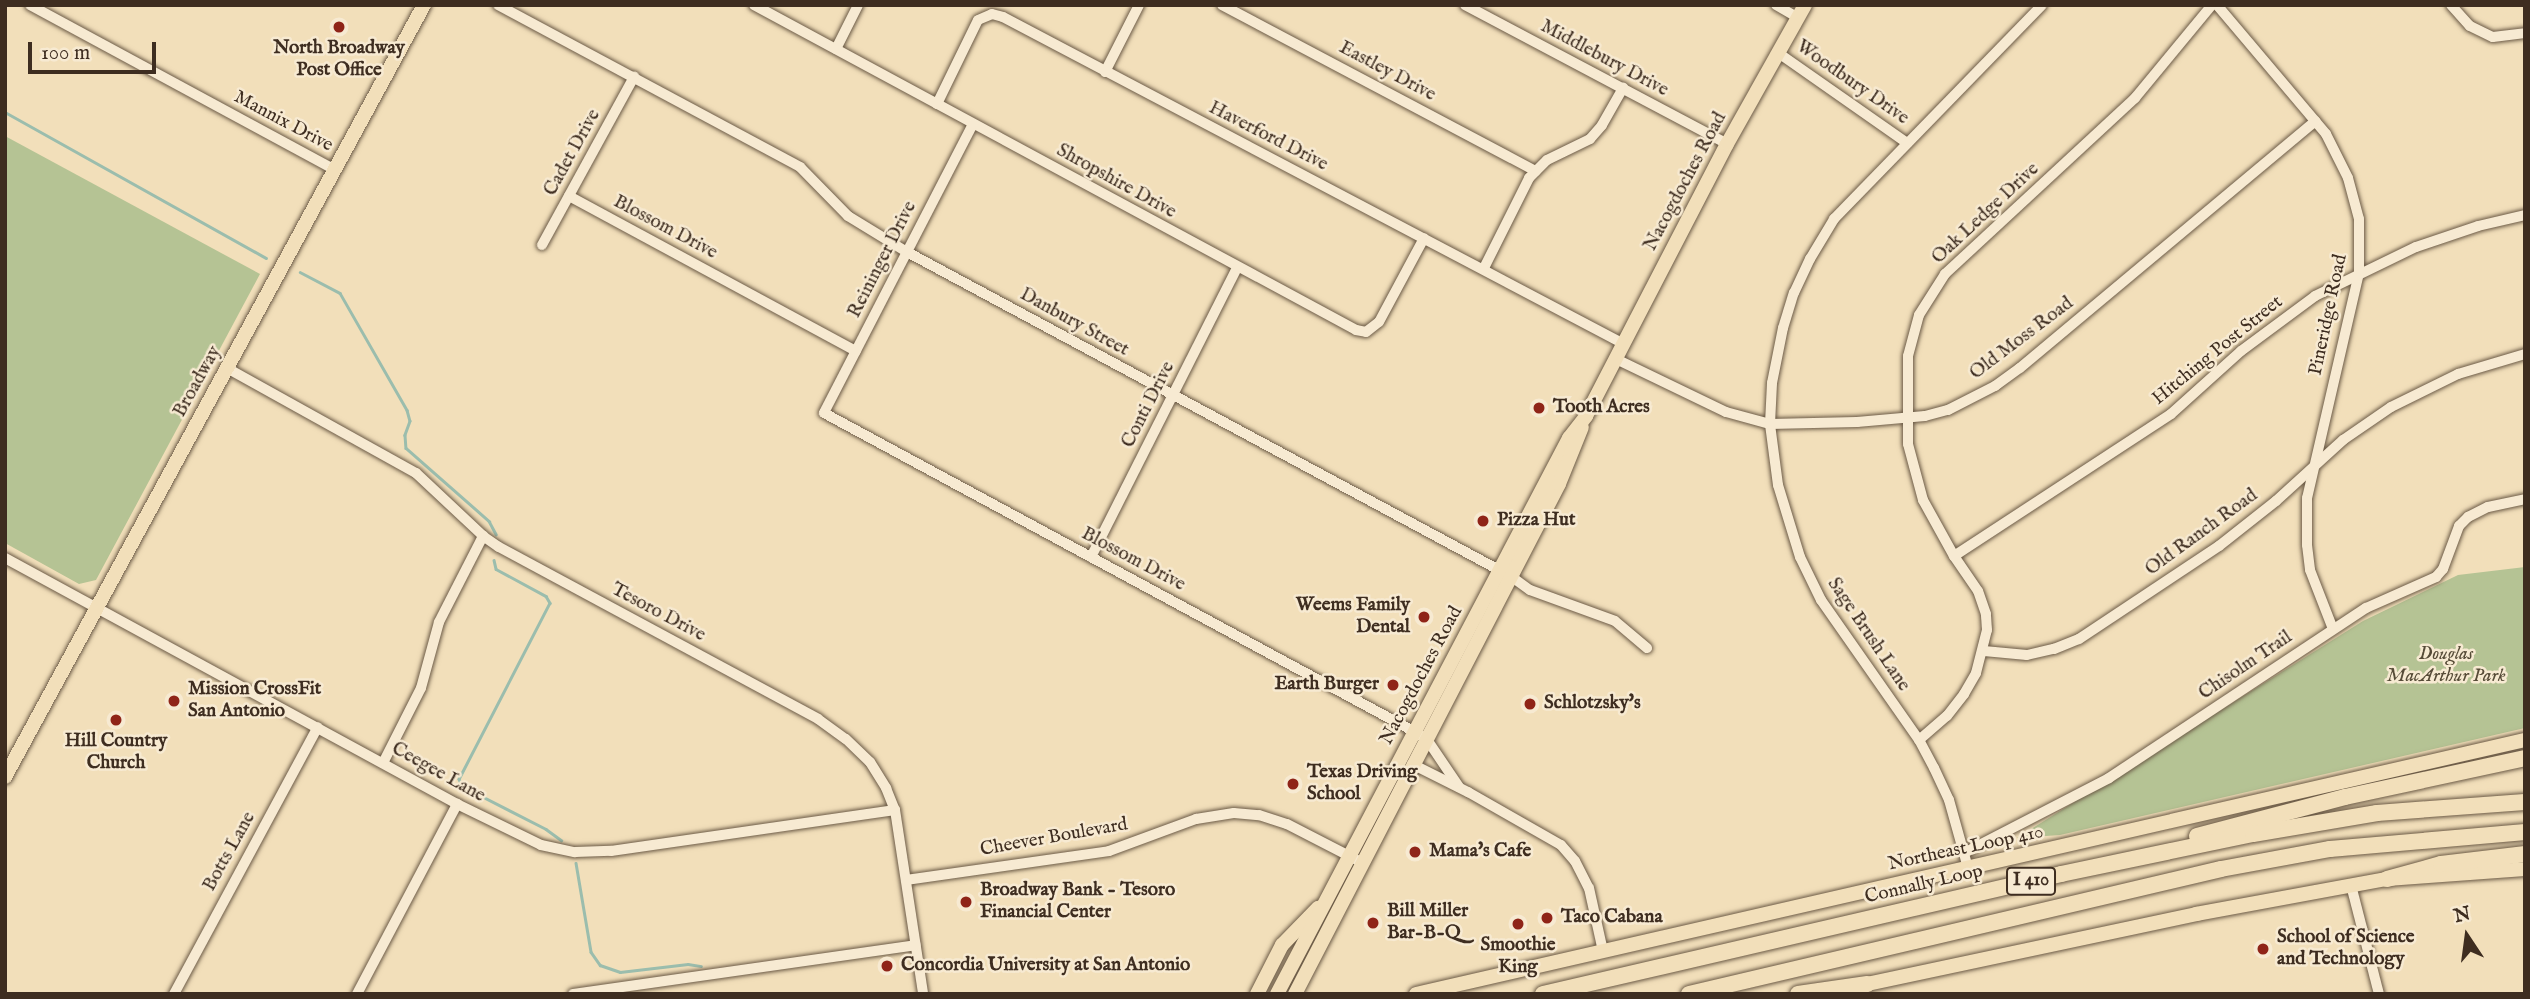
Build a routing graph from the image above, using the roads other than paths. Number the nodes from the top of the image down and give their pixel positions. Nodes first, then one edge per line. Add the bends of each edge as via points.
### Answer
1 (30, 5) edge
2 (424, 5) edge
3 (498, 5) edge
4 (754, 5) edge
5 (858, 5) edge
6 (1139, 5) edge
7 (1465, 5) edge
8 (1776, 5) edge
9 (2042, 5) edge
10 (2214, 5) edge
11 (2451, 5) edge
12 (1226, 6) edge
13 (1801, 11) edge
14 (2525, 33) edge
15 (836, 49) junction
16 (1777, 52) junction
17 (1105, 72) junction
18 (634, 77) junction
19 (1623, 88) junction
20 (937, 104) junction
21 (2315, 121) junction
22 (973, 124) junction
23 (1907, 143) junction
24 (1727, 144) junction
25 (335, 170) junction
26 (1536, 171) junction
27 (569, 196) junction
28 (2525, 215) edge
29 (1424, 238) junction
30 (542, 245) dead end
31 (907, 251) junction
32 (1237, 268) junction
33 (1484, 268) junction
34 (2359, 272) junction
35 (1624, 344) junction
36 (856, 351) junction
37 (2525, 354) edge
38 (1616, 359) junction
39 (227, 368) junction
40 (1173, 397) junction
41 (824, 413) joint
42 (1906, 416) junction
43 (1770, 424) junction
44 (2313, 466) junction
45 (2525, 499) edge
46 (483, 537) junction
47 (1954, 556) junction
48 (1091, 557) junction
49 (5, 558) edge
50 (1505, 573) junction
51 (97, 608) junction
52 (2333, 629) junction
53 (1647, 648) dead end
54 (1984, 651) junction
55 (318, 727) junction
56 (1420, 735) junction
57 (1919, 740) junction
58 (2525, 740) edge
59 (2525, 751) edge
60 (2525, 758) edge
61 (383, 762) junction
62 (1412, 764) junction
63 (2398, 767) junction
64 (5, 777) edge
65 (1459, 787) junction
66 (2525, 802) edge
67 (457, 804) junction
68 (895, 810) junction
69 (2525, 832) edge
70 (1964, 853) junction
71 (2525, 854) edge
72 (1354, 859) junction
73 (1968, 868) junction
74 (2525, 869) edge
75 (2061, 874) junction
76 (2387, 879) junction
77 (906, 880) junction
78 (2351, 885) junction
79 (1324, 903) junction
80 (916, 945) junction
81 (1603, 951) junction
82 (1306, 972) junction
83 (1867, 984) junction
84 (604, 992) edge
85 (174, 994) edge
86 (357, 994) edge
87 (573, 994) edge
88 (923, 994) edge
89 (1257, 994) edge
90 (1277, 994) edge
91 (1295, 994) edge
92 (1310, 994) edge
93 (1416, 994) edge
94 (1543, 994) edge
95 (1689, 994) edge
96 (1798, 994) edge
97 (1834, 994) edge
98 (2379, 994) edge

1 - 25 street, Mannix Drive
2 - 25 main road, Broadway
3 - 18 street, Danbury Street
4 - 15 street, Shropshire Drive
5 - 15 street
6 - 17 street
7 - 19 street, Middlebury Drive
8 - 13 street, Woodbury Drive
9 - 23 street, Sage Brush Lane
10 - 21 street, Pineridge Road
10 - 42 street, Oak Ledge Drive via 2135,98 1935,287 1910,343
11 - 14 street via 2470,26 2493,37
12 - 26 street, Eastley Drive
13 - 16 main road, Nacogdoches Road
15 - 20 street, Shropshire Drive
16 - 23 street, Woodbury Drive
16 - 24 main road, Nacogdoches Road
17 - 20 street, Haverford Drive via 992,14 978,20
17 - 29 street, Haverford Drive
18 - 27 street, Cadet Drive
18 - 31 street, Danbury Street via 800,167 848,216
19 - 24 street, Middlebury Drive
19 - 26 street via 1590,139 1547,160
20 - 22 street, Shropshire Drive
21 - 34 street, Pineridge Road via 2337,153 2352,189 2361,236
21 - 42 street, Old Moss Road via 2003,380 1948,410
22 - 31 street, Reininger Drive
22 - 32 street, Shropshire Drive
23 - 43 street, Sage Brush Lane via 1846,204 1810,259 1775,358
24 - 35 main road, Nacogdoches Road
25 - 39 main road, Broadway
26 - 33 street
27 - 30 street, Cadet Drive
27 - 36 street, Blossom Drive
28 - 34 street, Hitching Post Street via 2438,239
29 - 32 street, Shropshire Drive via 1379,323 1366,332
29 - 33 street, Haverford Drive
31 - 36 street, Reininger Drive
31 - 40 street, Danbury Street
32 - 40 street, Conti Drive
33 - 35 street, Haverford Drive
34 - 44 street, Pineridge Road
34 - 47 street, Hitching Post Street via 2315,296 2258,338 2171,414
35 - 38 main road, Nacogdoches Road
36 - 41 street, Reininger Drive
37 - 44 street, Old Ranch Road via 2458,374 2391,407
38 - 43 street, Old Moss Road via 1726,412
38 - 50 main road, Nacogdoches Road via 1586,416 1559,484
39 - 46 street, Tesoro Drive via 416,473
39 - 51 main road, Broadway
40 - 48 street, Conti Drive
40 - 50 street, Danbury Street
41 - 48 street, Blossom Drive
42 - 43 street, Old Moss Road
42 - 47 street, Oak Ledge Drive via 1915,477
43 - 57 street, Sage Brush Lane via 1787,523 1810,579
44 - 52 street, Pineridge Road via 2306,545 2310,570
44 - 54 street, Old Ranch Road via 2218,546 2079,639 2027,655
45 - 52 street, Chisolm Trail via 2488,507 2468,517 2459,526 2436,577 2395,592
46 - 61 street via 439,622 421,688
46 - 68 street, Tesoro Drive via 834,729 870,762
47 - 54 street, Oak Ledge Drive via 1984,606
48 - 56 street, Blossom Drive
49 - 51 street, Ceegee Lane
50 - 53 street, Danbury Street via 1530,590 1615,621
50 - 56 main road, Nacogdoches Road
51 - 55 street, Ceegee Lane
51 - 64 main road, Broadway
52 - 70 street, Chisolm Trail via 2109,778
54 - 57 street via 1964,694
55 - 61 street, Ceegee Lane
55 - 85 street, Botts Lane
56 - 62 main road, Nacogdoches Road
56 - 65 street
56 - 72 main road, Nacogdoches Road
57 - 70 street, Sage Brush Lane via 1945,792
58 - 63 main road, Northeast Loop 410
59 - 63 main road
60 - 75 highway via 2285,812
61 - 67 street, Ceegee Lane
62 - 65 street
62 - 72 main road, Nacogdoches Road
63 - 73 main road, Northeast Loop 410
65 - 81 street via 1544,833 1569,853 1589,888
66 - 75 highway, Connally Loop / I 410 via 2331,819
67 - 68 street, Ceegee Lane via 528,841 591,853
67 - 86 street
68 - 77 street, Tesoro Drive
69 - 95 highway, I 410 via 2330,849 2221,869
70 - 73 street, Sage Brush Lane
71 - 76 highway via 2441,864
72 - 77 street, Cheever Boulevard via 1287,824 1234,813 1196,819 1109,850
72 - 79 main road, Nacogdoches Road
72 - 82 main road, Nacogdoches Road
73 - 81 main road, Northeast Loop 410
74 - 76 main road
75 - 94 highway, Connally Loop / I 410
76 - 78 main road
77 - 80 street, Tesoro Drive
78 - 83 main road
78 - 98 street
79 - 89 main road via 1282,946
79 - 90 main road, Nacogdoches Road
80 - 84 street
80 - 88 street, Tesoro Drive
81 - 93 main road, Northeast Loop 410
82 - 91 main road, Nacogdoches Road
82 - 92 main road
83 - 96 highway
83 - 97 main road
84 - 87 street

